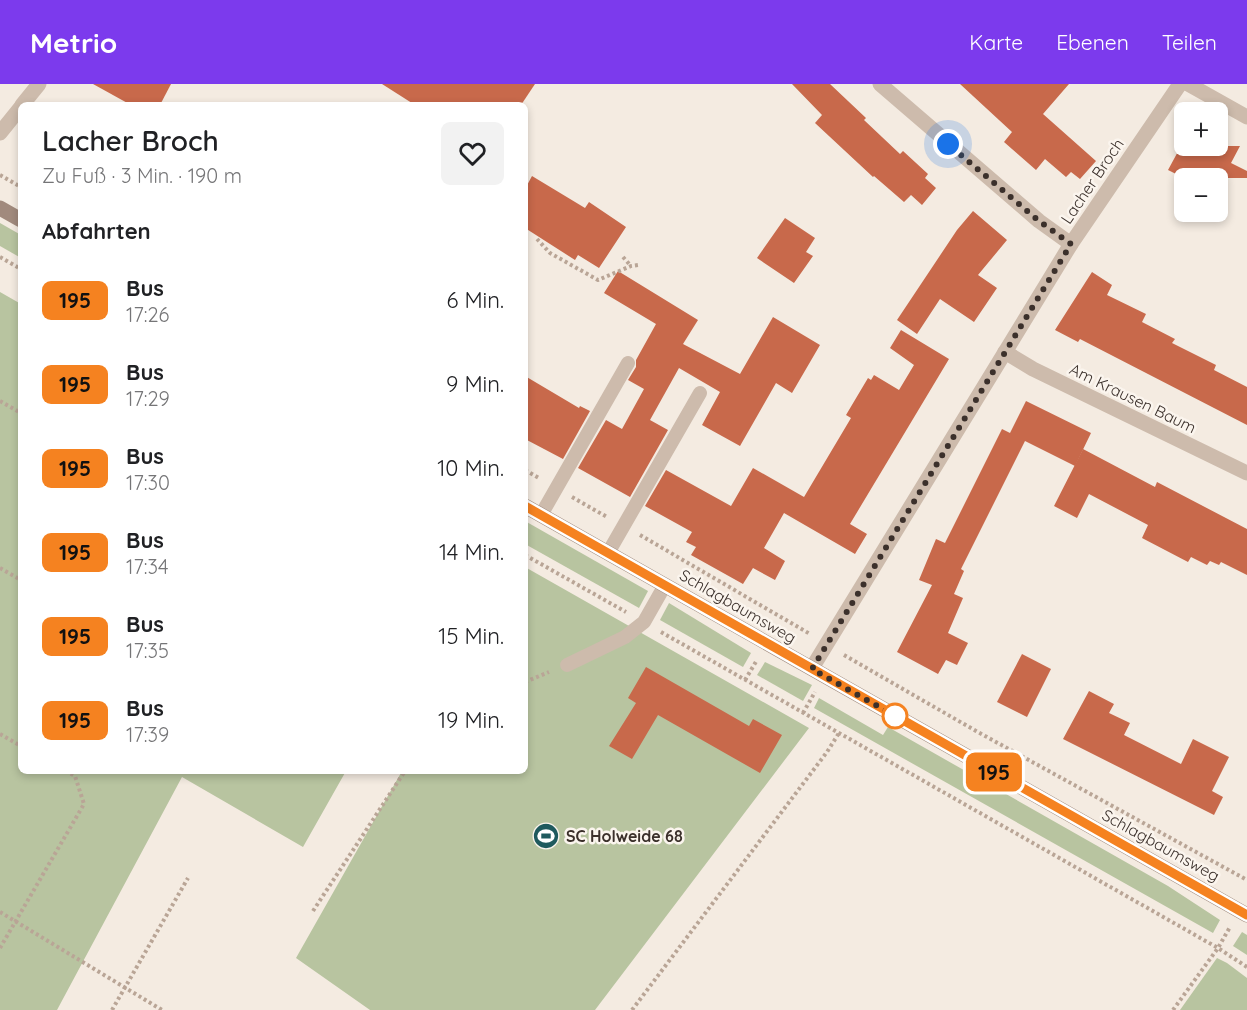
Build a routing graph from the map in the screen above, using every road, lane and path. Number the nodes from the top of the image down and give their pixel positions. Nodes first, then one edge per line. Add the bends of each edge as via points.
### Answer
1 (39, 84) edge
2 (880, 84) edge
3 (1180, 84) edge
4 (1188, 84) edge
5 (25, 102) edge
6 (18, 111) edge
7 (1247, 117) edge
8 (0, 133) edge
9 (2, 176) edge
10 (0, 183) edge
11 (18, 185) edge
12 (0, 208) edge
13 (18, 218) edge
14 (537, 239) dead end
15 (1071, 244) junction
16 (0, 257) edge
17 (622, 258) dead end
18 (638, 265) dead end
19 (631, 266) junction
20 (18, 267) edge
21 (1005, 352) junction
22 (628, 363) dead end
23 (700, 393) dead end
24 (0, 401) edge
25 (18, 411) edge
26 (528, 472) edge
27 (1247, 473) edge
28 (556, 488) junction
29 (528, 508) edge
30 (541, 515) junction
31 (624, 526) junction
32 (608, 553) junction
33 (528, 557) edge
34 (0, 568) edge
35 (18, 578) edge
36 (665, 585) junction
37 (644, 622) junction
38 (826, 644) junction
39 (567, 665) joint
40 (812, 669) junction
41 (528, 681) edge
42 (839, 733) junction
43 (0, 734) edge
44 (18, 744) edge
45 (71, 774) edge
46 (403, 774) edge
47 (188, 878) dead end
48 (1247, 880) edge
49 (314, 911) dead end
50 (0, 912) edge
51 (1247, 915) edge
52 (16, 921) junction
53 (0, 948) edge
54 (1218, 948) junction
55 (1247, 967) edge
56 (125, 988) junction
57 (112, 1010) edge
58 (162, 1010) edge
59 (632, 1010) edge
60 (1173, 1010) edge

1 - 5 street
2 - 15 street
3 - 15 street, Lacher Broch
4 - 7 street
6 - 8 street
9 - 10 path
9 - 11 path
12 - 13 main road
14 - 19 path via 550,253 598,280
15 - 21 street, Lacher Broch
16 - 20 path
17 - 19 path
18 - 19 path
21 - 27 street, Am Krausen Baum
21 - 38 street, Lacher Broch
22 - 28 lane
23 - 31 lane
24 - 25 path
26 - 28 path
28 - 30 lane
28 - 31 path
29 - 30 main road, Schlagbaumsweg
30 - 32 main road, Schlagbaumsweg
31 - 32 lane
31 - 38 path
32 - 36 main road, Schlagbaumsweg
33 - 37 path
34 - 35 path
36 - 37 lane
36 - 40 main road, Schlagbaumsweg
37 - 39 lane via 625,637
37 - 42 path
38 - 40 street, Lacher Broch
38 - 48 path
39 - 41 path
40 - 51 main road, Schlagbaumsweg
42 - 54 path
42 - 59 path
43 - 44 path
45 - 52 path via 84,804
46 - 49 path
47 - 56 path
50 - 52 path
52 - 53 path
52 - 56 path
54 - 55 path
54 - 60 path
56 - 57 path
56 - 58 path

